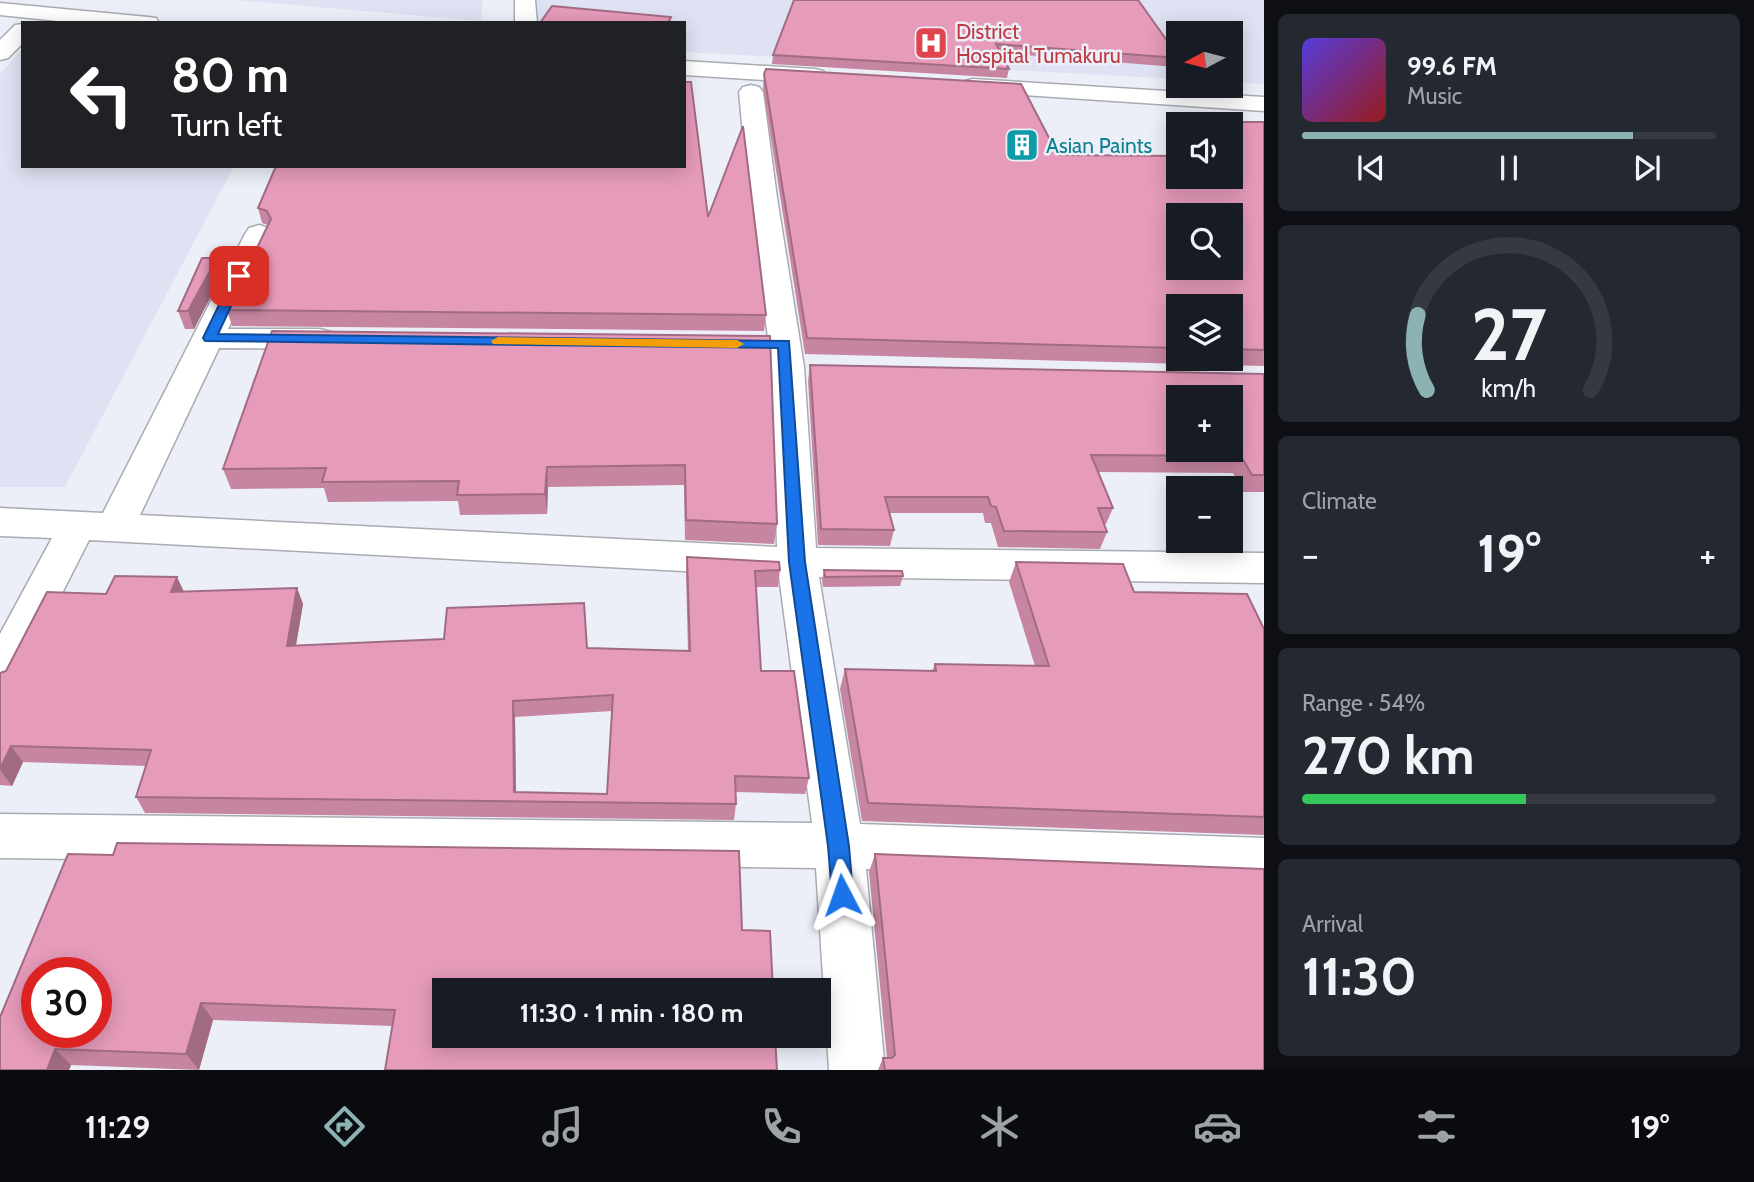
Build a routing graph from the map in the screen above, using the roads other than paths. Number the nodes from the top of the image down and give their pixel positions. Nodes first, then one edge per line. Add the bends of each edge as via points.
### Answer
1 (6, 0) edge
2 (525, 0) edge
3 (0, 8) edge
4 (0, 18) edge
5 (26, 21) edge
6 (32, 21) edge
7 (526, 21) edge
8 (21, 34) edge
9 (0, 53) edge
10 (686, 68) edge
11 (836, 77) edge
12 (947, 84) edge
13 (686, 87) edge
14 (751, 92) junction
15 (819, 97) edge
16 (1264, 104) edge
17 (969, 108) edge
18 (1105, 117) dead end
19 (259, 234) edge
20 (209, 338) junction
21 (346, 339) edge
22 (0, 522) edge
23 (96, 526) junction
24 (797, 562) junction
25 (1264, 568) edge
26 (0, 674) edge
27 (0, 836) edge
28 (839, 846) junction
29 (1264, 861) edge
30 (857, 1070) edge

1 - 3 street
2 - 7 street
3 - 6 street
4 - 5 street
8 - 9 street
10 - 11 street
12 - 16 street
13 - 14 street
14 - 15 street
14 - 24 street via 786,356
17 - 18 street
19 - 20 street
20 - 21 street
20 - 23 street
22 - 23 street
23 - 24 street
23 - 26 street
24 - 25 street
24 - 28 street
27 - 28 street
28 - 29 street
28 - 30 street

